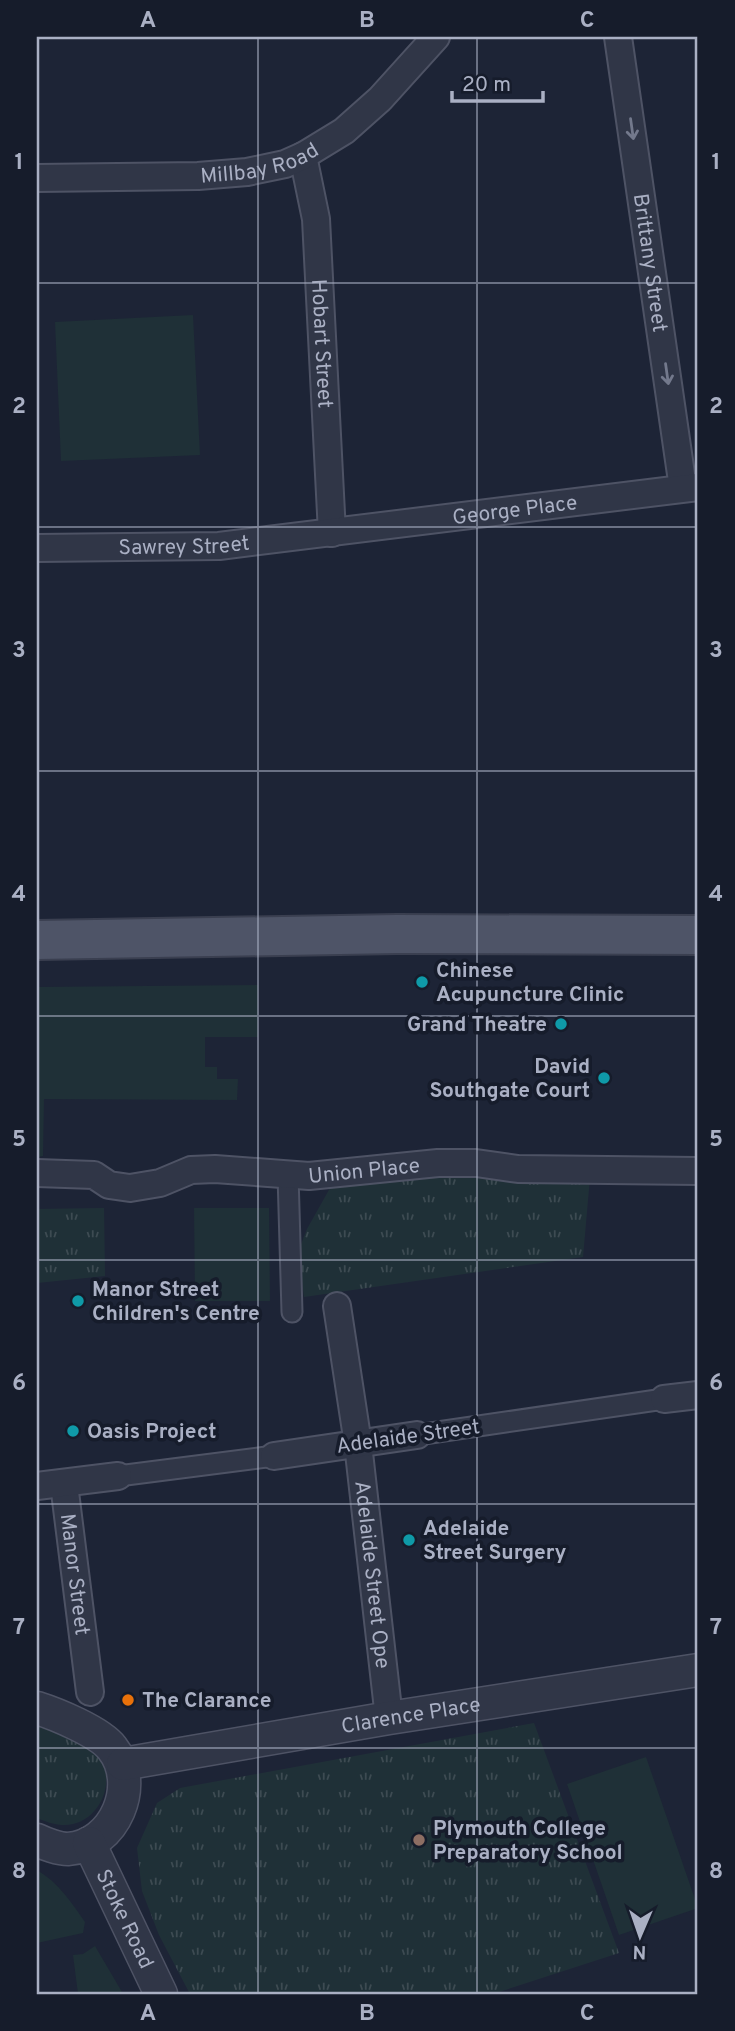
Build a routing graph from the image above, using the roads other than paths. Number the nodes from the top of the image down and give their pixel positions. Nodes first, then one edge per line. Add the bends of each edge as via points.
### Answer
1 (436, 37) edge
2 (618, 37) edge
3 (303, 156) junction
4 (37, 178) edge
5 (691, 488) edge
6 (332, 533) junction
7 (37, 548) edge
8 (698, 935) edge
9 (39, 940) edge
10 (698, 1171) edge
11 (37, 1173) edge
12 (288, 1175) junction
13 (338, 1306) dead end
14 (292, 1312) dead end
15 (698, 1395) edge
16 (664, 1399) joint
17 (417, 1435) joint
18 (358, 1444) junction
19 (274, 1456) joint
20 (118, 1476) joint
21 (64, 1484) junction
22 (37, 1486) edge
23 (698, 1670) edge
24 (90, 1692) dead end
25 (37, 1708) edge
26 (389, 1718) junction
27 (123, 1764) junction
28 (37, 1840) edge
29 (89, 1843) junction
30 (161, 1994) edge

1 - 3 street, Millbay Road via 371,107 344,131
2 -> 5 street, Brittany Street
3 - 4 street, Millbay Road via 260,169 198,176
3 - 6 street, Hobart Street via 316,219
5 - 6 street, George Place
6 - 7 street, Sawrey Street via 219,546
8 - 9 main road
10 - 12 street, Union Place via 518,1169 438,1163
11 - 12 street, Union Place via 94,1175 109,1185 130,1188 160,1183 191,1170 215,1168
12 - 14 street
13 - 18 street, Adelaide Street Ope
15 - 16 street, Adelaide Street
16 - 17 street, Adelaide Street
17 - 18 street, Adelaide Street
18 - 19 street, Adelaide Street
18 - 26 street, Adelaide Street Ope
19 - 20 street, Adelaide Street
20 - 21 street
21 - 22 street, Manor Street
21 - 24 street, Manor Street
23 - 26 street, Clarence Place
25 - 27 street via 110,1745
26 - 27 street, Clarence Place
27 - 29 street via 125,1788 118,1814
28 - 29 street via 66,1849
29 - 30 street, Stoke Road

